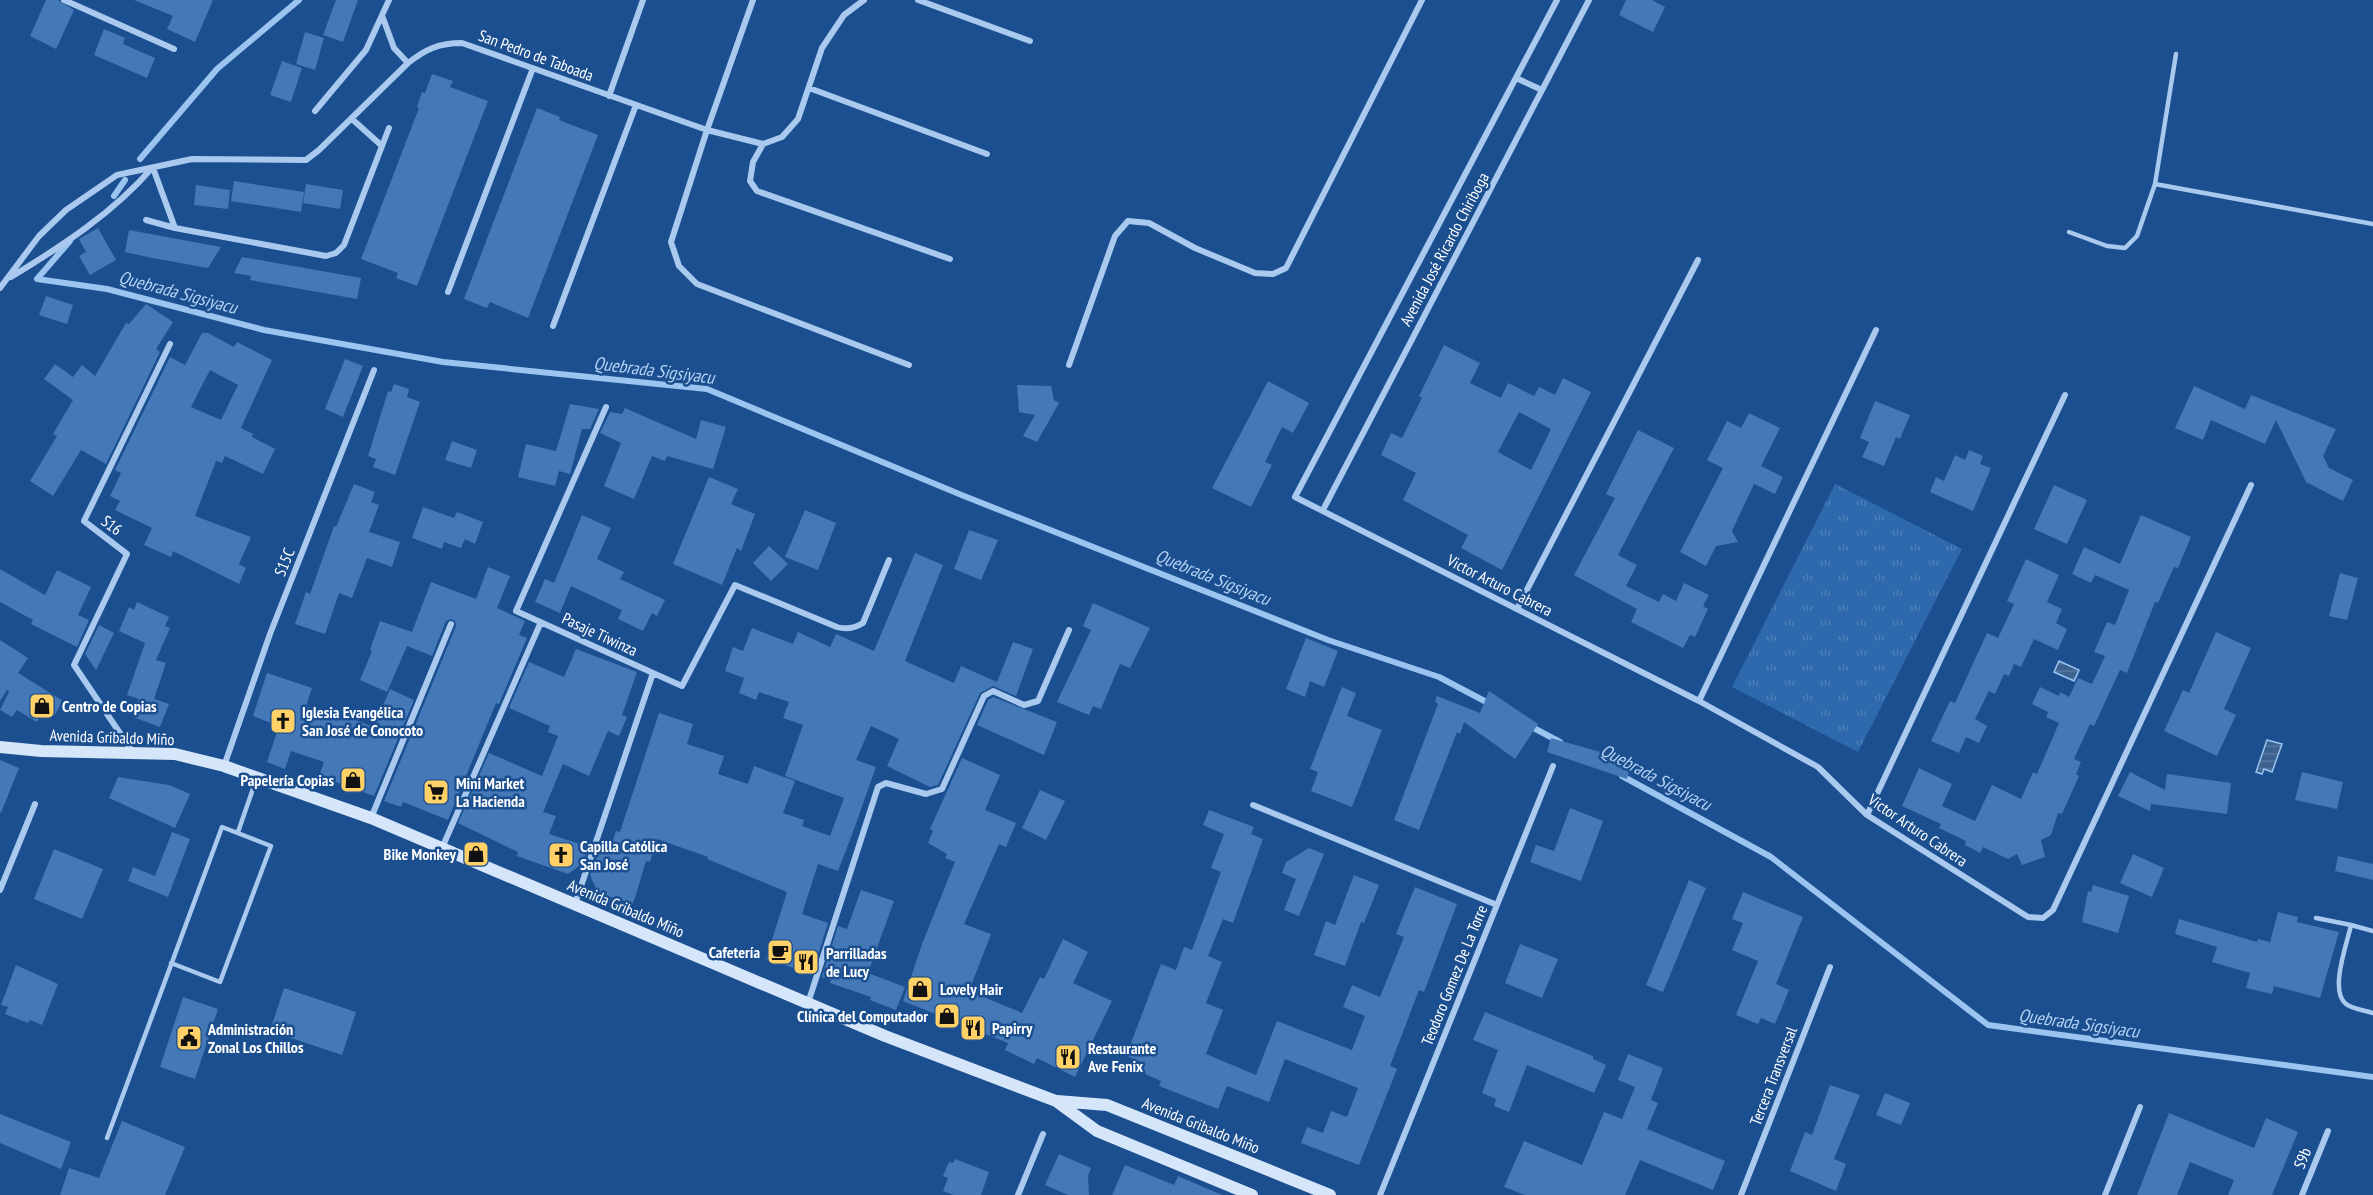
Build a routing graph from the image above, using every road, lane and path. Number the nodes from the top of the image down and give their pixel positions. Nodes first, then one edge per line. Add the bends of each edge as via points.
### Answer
1 (64, 0) edge
2 (389, 0) edge
3 (644, 0) edge
4 (753, 0) edge
5 (864, 0) edge
6 (918, 0) edge
7 (1422, 0) edge
8 (1557, 0) edge
9 (1589, 0) edge
10 (382, 18) junction
11 (1030, 41) dead end
12 (174, 49) dead end
13 (2176, 54) dead end
14 (408, 63) junction
15 (533, 68) junction
16 (1516, 78) junction
17 (809, 88) junction
18 (1542, 90) junction
19 (609, 96) junction
20 (636, 105) junction
21 (315, 111) dead end
22 (352, 119) junction
23 (388, 128) dead end
24 (707, 130) junction
25 (763, 144) junction
26 (382, 146) junction
27 (987, 153) dead end
28 (153, 168) junction
29 (2156, 184) junction
30 (146, 220) dead end
31 (2373, 224) edge
32 (175, 228) junction
33 (2069, 232) dead end
34 (950, 260) dead end
35 (1698, 260) dead end
36 (8, 279) junction
37 (0, 288) edge
38 (448, 292) dead end
39 (553, 326) dead end
40 (1876, 330) dead end
41 (170, 344) dead end
42 (909, 365) dead end
43 (1069, 365) dead end
44 (374, 370) dead end
45 (2065, 395) dead end
46 (606, 407) dead end
47 (2252, 485) dead end
48 (1295, 496) joint
49 (1323, 510) junction
50 (889, 560) dead end
51 (1517, 609) junction
52 (541, 622) junction
53 (451, 624) dead end
54 (1069, 630) dead end
55 (653, 673) junction
56 (1699, 701) junction
57 (0, 747) edge
58 (132, 751) junction
59 (224, 766) junction
60 (1553, 766) dead end
61 (257, 777) junction
62 (36, 804) dead end
63 (1252, 805) dead end
64 (1867, 815) junction
65 (370, 818) junction
66 (238, 832) junction
67 (442, 848) junction
68 (0, 890) edge
69 (575, 904) junction
70 (1497, 905) junction
71 (2316, 918) dead end
72 (2351, 925) junction
73 (2373, 931) edge
74 (171, 963) junction
75 (1830, 967) dead end
76 (808, 1003) junction
77 (2373, 1013) edge
78 (1056, 1101) junction
79 (2140, 1107) dead end
80 (2328, 1131) dead end
81 (1043, 1134) dead end
82 (107, 1138) dead end
83 (1018, 1195) edge
84 (1252, 1195) edge
85 (1330, 1195) edge
86 (1380, 1195) edge
87 (1741, 1195) edge
88 (2105, 1195) edge
89 (2302, 1195) edge

1 - 12 street
2 - 10 street
3 - 19 street
4 - 24 street
5 - 17 street via 844,15 822,48
6 - 11 street
7 - 43 street via 1286,268 1274,273 1255,273 1149,223 1128,221 1115,236
8 - 16 street, Avenida José Ricardo Chiriboga
9 - 18 street, Avenida José Ricardo Chiriboga
10 - 14 street via 394,48
10 - 21 street via 366,50
13 - 29 lane
14 - 15 street, San Pedro de Taboada via 422,51 442,43 462,43
14 - 22 street, San Pedro de Taboada
15 - 19 street, San Pedro de Taboada
15 - 38 street
16 - 18 street
16 - 48 street, Avenida José Ricardo Chiriboga
17 - 25 street via 798,119 782,137
17 - 27 street
18 - 49 street, Avenida José Ricardo Chiriboga
19 - 20 street, San Pedro de Taboada
20 - 24 street, San Pedro de Taboada
20 - 39 street
22 - 26 street
22 - 28 street, San Pedro de Taboada via 306,160 192,159
23 - 26 street
24 - 25 street, San Pedro de Taboada
24 - 42 street via 671,242 679,267 697,284
25 - 34 street via 753,162 750,181 757,191
26 - 32 street via 344,245 336,253 326,256
28 - 32 street
28 - 36 street, San Pedro de Taboada via 133,191
28 - 36 street, San Pedro de Taboada via 117,175 66,210 39,236
29 - 31 lane
29 - 33 lane via 2137,236 2125,248 2107,246
30 - 32 street
35 - 51 street
36 - 37 street, San Pedro de Taboada
40 - 56 street
41 - 58 street, S16 via 84,521 128,554 74,665
44 - 59 street, S15C via 270,634
45 - 64 street
46 - 52 street, Pasaje Tiwinza via 516,611
47 - 64 street, Victor Arturo Cabrera via 2053,910 2043,918 2028,917
48 - 49 street, Victor Arturo Cabrera
49 - 51 street, Victor Arturo Cabrera
50 - 55 street via 863,622 857,627 837,627 735,585 682,686
51 - 56 street, Victor Arturo Cabrera
52 - 55 street, Pasaje Tiwinza
52 - 67 street
53 - 65 street
54 - 76 street via 1038,701 1024,705 993,691 984,696 942,789 926,794 886,783 878,787
55 - 69 street, Pasaje Tiwinza
56 - 64 street, Victor Arturo Cabrera via 1818,767
57 - 58 street, Avenida Gribaldo Miño
58 - 59 street, Avenida Gribaldo Miño via 175,754
59 - 61 street, Avenida Gribaldo Miño
60 - 70 street, Teodoro Gomez De La Torre
61 - 65 street, Avenida Gribaldo Miño
61 - 66 lane
62 - 68 street
63 - 70 street
65 - 67 street, Avenida Gribaldo Miño
66 - 74 lane via 222,827
66 - 74 lane via 271,846 220,982
67 - 69 street, Avenida Gribaldo Miño
69 - 76 street, Avenida Gribaldo Miño
70 - 86 street, Teodoro Gomez De La Torre
71 - 72 lane
72 - 73 lane
72 - 77 lane via 2337,987 2339,998
74 - 82 lane
75 - 87 street, Tercera Transversal
76 - 78 street, Avenida Gribaldo Miño
78 - 84 street, Avenida Gribaldo Miño via 1097,1131
78 - 85 street, Avenida Gribaldo Miño via 1107,1105
79 - 88 street
80 - 89 street, S9b
81 - 83 street

